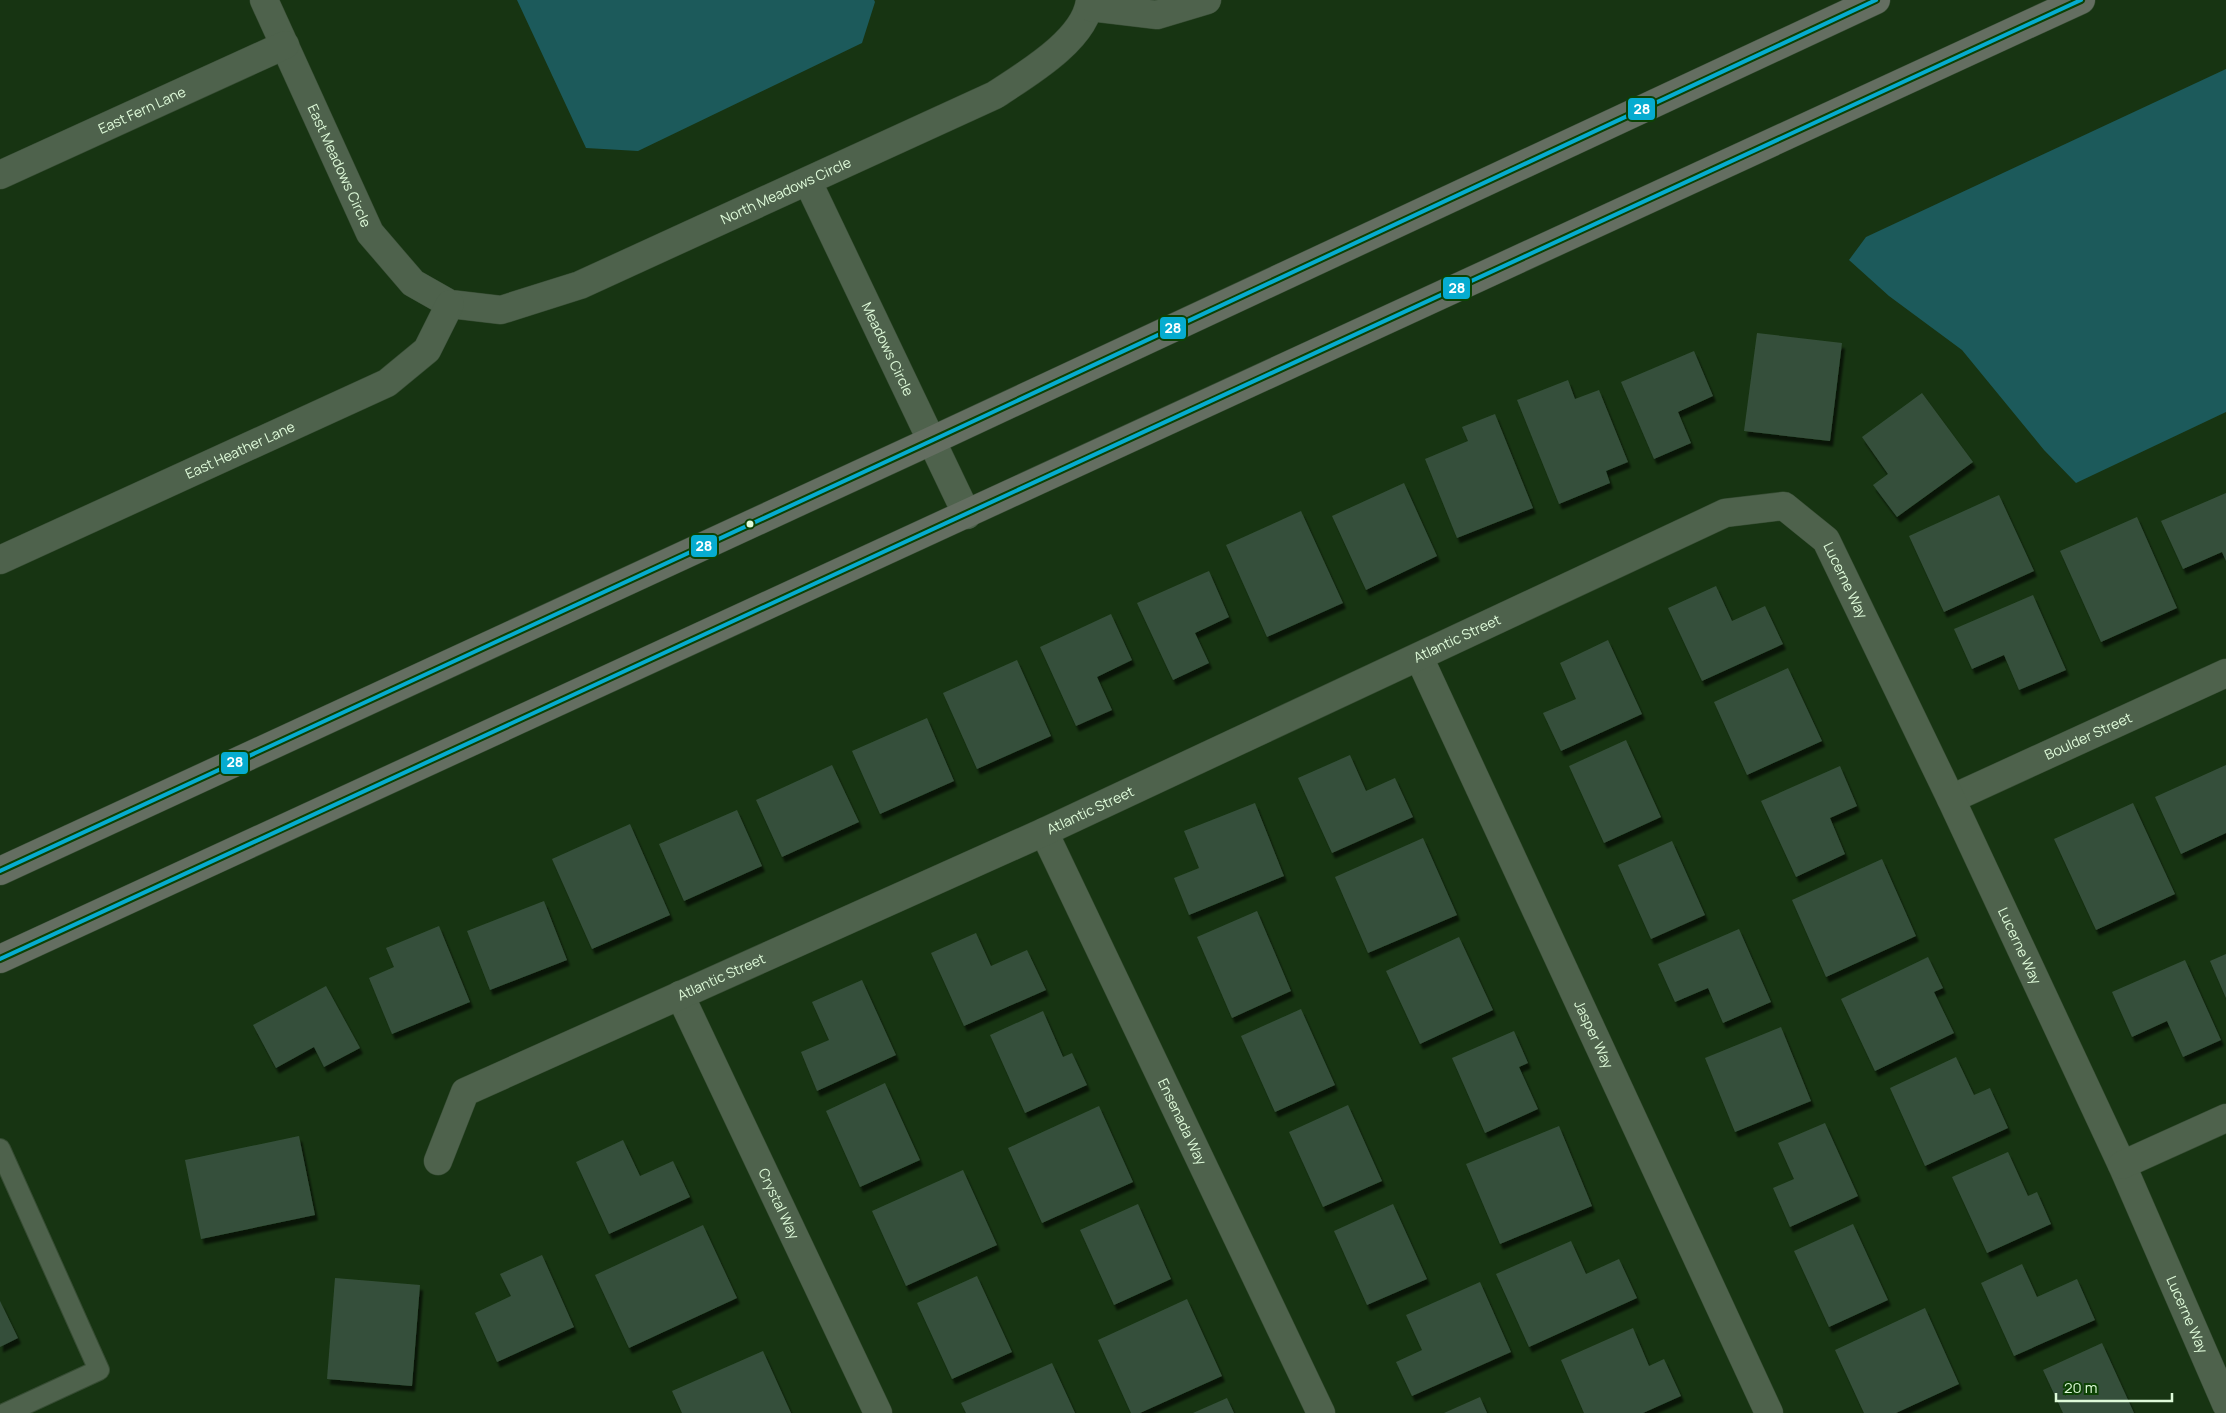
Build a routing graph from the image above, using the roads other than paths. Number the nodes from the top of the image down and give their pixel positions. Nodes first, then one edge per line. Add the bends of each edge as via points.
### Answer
1 (264, 0) edge
2 (1207, 0) edge
3 (1876, 0) edge
4 (2082, 0) edge
5 (1090, 3) edge
6 (285, 45) junction
7 (0, 175) edge
8 (808, 182) junction
9 (450, 304) junction
10 (932, 440) junction
11 (1784, 506) joint
12 (967, 515) junction
13 (0, 560) edge
14 (1419, 657) junction
15 (2226, 673) edge
16 (1951, 799) junction
17 (1044, 832) junction
18 (0, 871) edge
19 (0, 959) edge
20 (680, 995) junction
21 (2226, 1118) edge
22 (0, 1149) edge
23 (438, 1160) dead end
24 (2122, 1165) junction
25 (2226, 1404) edge
26 (6, 1413) edge
27 (878, 1413) edge
28 (1321, 1413) edge
29 (1769, 1413) edge

1 - 6 street, East Meadows Circle
2 - 5 street via 1157,15
3 - 10 main road
4 - 12 main road
5 - 8 street, North Meadows Circle via 1075,33 1046,62 995,95
6 - 7 street, East Fern Lane
6 - 9 street, East Meadows Circle via 370,232 413,283
8 - 9 street, North Meadows Circle via 580,285 501,310
8 - 10 street, Meadows Circle
9 - 13 street, East Heather Lane via 427,350 387,383
10 - 12 street, Meadows Circle
10 - 18 main road
11 - 14 street, Atlantic Street via 1725,513
11 - 16 street, Lucerne Way via 1826,540
12 - 19 main road
14 - 17 street, Atlantic Street
14 - 29 street, Jasper Way
15 - 16 street, Boulder Street
16 - 24 street, Lucerne Way
17 - 20 street, Atlantic Street
17 - 28 street, Ensenada Way
20 - 23 street, Atlantic Street via 465,1092
20 - 27 street, Crystal Way
21 - 24 street
22 - 26 lane via 99,1370
24 - 25 street, Lucerne Way

